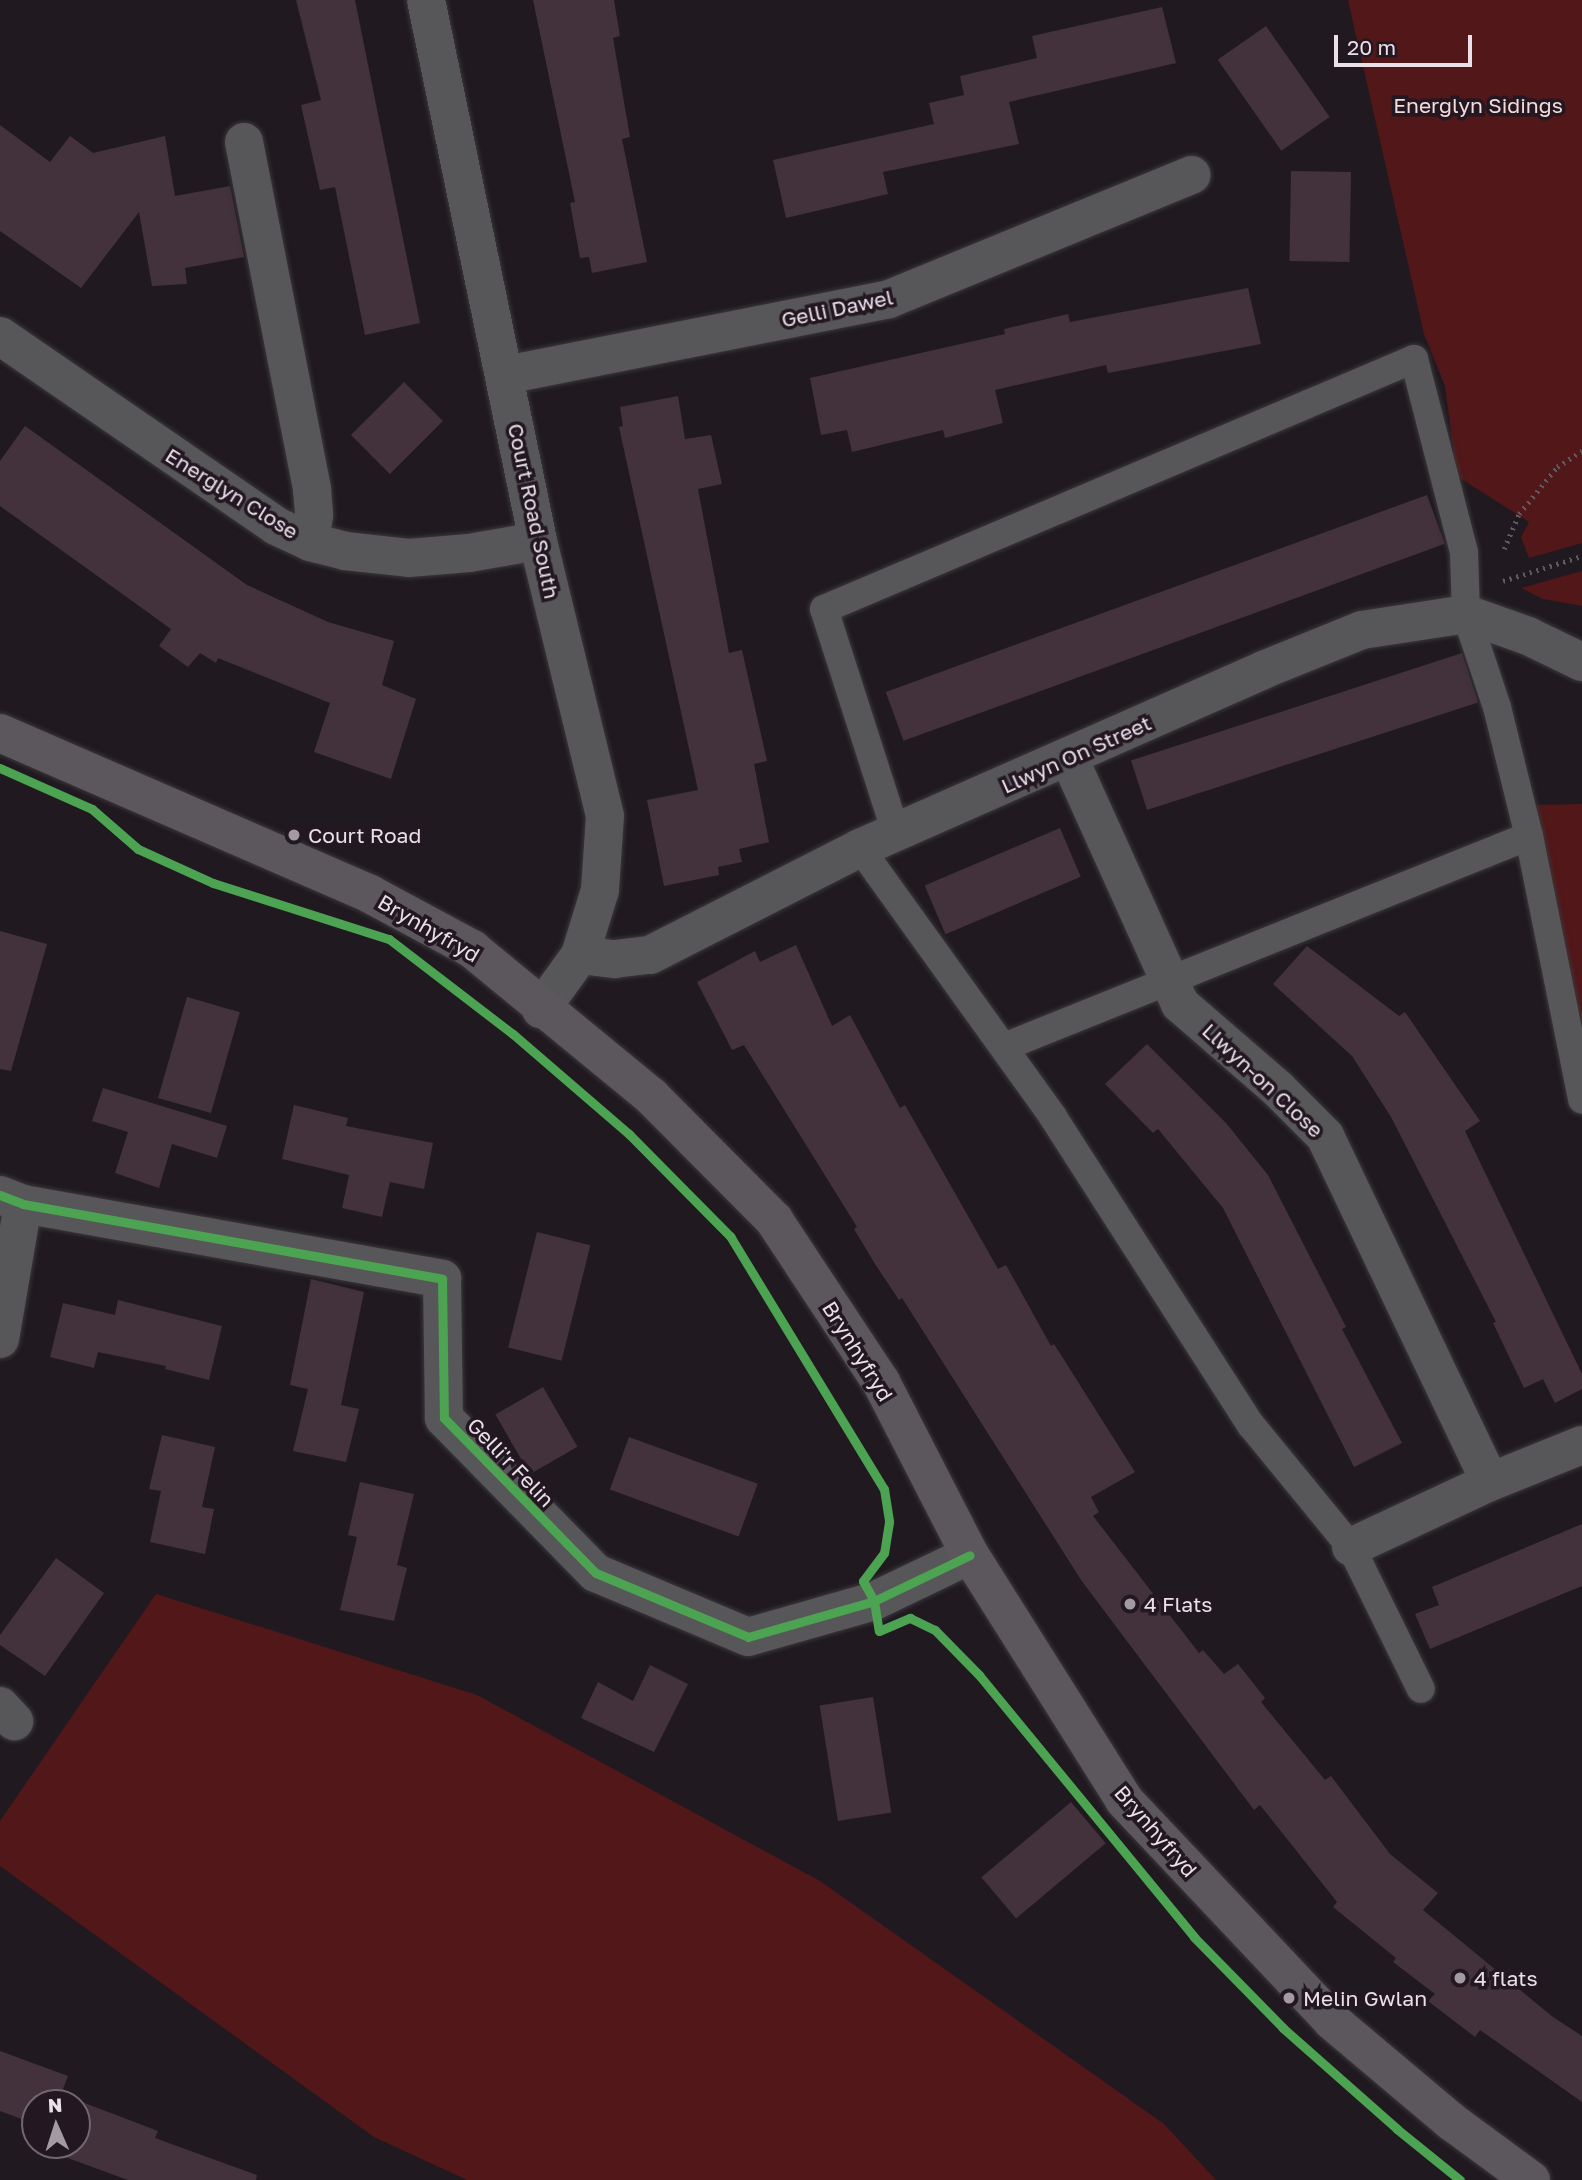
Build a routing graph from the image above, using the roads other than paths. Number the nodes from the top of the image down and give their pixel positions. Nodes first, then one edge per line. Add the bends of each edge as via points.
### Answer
1 (426, 0) edge
2 (244, 142) dead end
3 (1192, 175) dead end
4 (0, 336) edge
5 (506, 375) junction
6 (538, 541) junction
7 (310, 542) junction
8 (1466, 614) junction
9 (1582, 662) edge
10 (0, 733) edge
11 (1069, 758) junction
12 (896, 834) junction
13 (1529, 836) junction
14 (860, 848) junction
15 (580, 955) junction
16 (1170, 980) junction
17 (541, 1009) junction
18 (1004, 1047) junction
19 (1582, 1100) edge
20 (11, 1200) edge
21 (0, 1339) edge
22 (1582, 1445) edge
23 (1490, 1482) junction
24 (1351, 1547) junction
25 (970, 1555) junction
26 (1421, 1689) dead end
27 (1531, 2180) edge

1 - 5 street, Court Road South
2 - 7 street via 312,490
3 - 5 street, Gelli Dawel via 889,299
4 - 7 street, Energlyn Close via 276,526
5 - 6 street, Court Road South
6 - 7 street, Energlyn Close via 409,558
6 - 15 street, Court Road South via 605,816 600,890
8 - 9 street, Llwyn On Street
8 - 11 street, Llwyn On Street via 1362,630
8 - 12 lane via 1464,553 1414,359 824,609
8 - 13 lane via 1497,707
10 - 17 main road, Brynhyfryd via 370,894 472,948
11 - 12 street, Llwyn On Street
11 - 16 street, Llwyn-on Close
12 - 14 street, Llwyn On Street
13 - 16 lane
13 - 19 lane
14 - 15 street, Llwyn On Street via 650,955 615,959
14 - 18 lane
15 - 17 street, Court Road South
16 - 18 lane
16 - 23 street, Llwyn-on Close via 1180,1004 1325,1136
17 - 25 main road, Brynhyfryd via 651,1096 774,1220 881,1382
18 - 24 lane via 1251,1425
20 - 21 street
20 - 25 street, Gelli'r Felin via 442,1279 444,1418 596,1573 748,1637 874,1601
22 - 23 street
23 - 24 street
24 - 26 lane
25 - 27 main road, Brynhyfryd via 1124,1800 1332,2021 1452,2122

